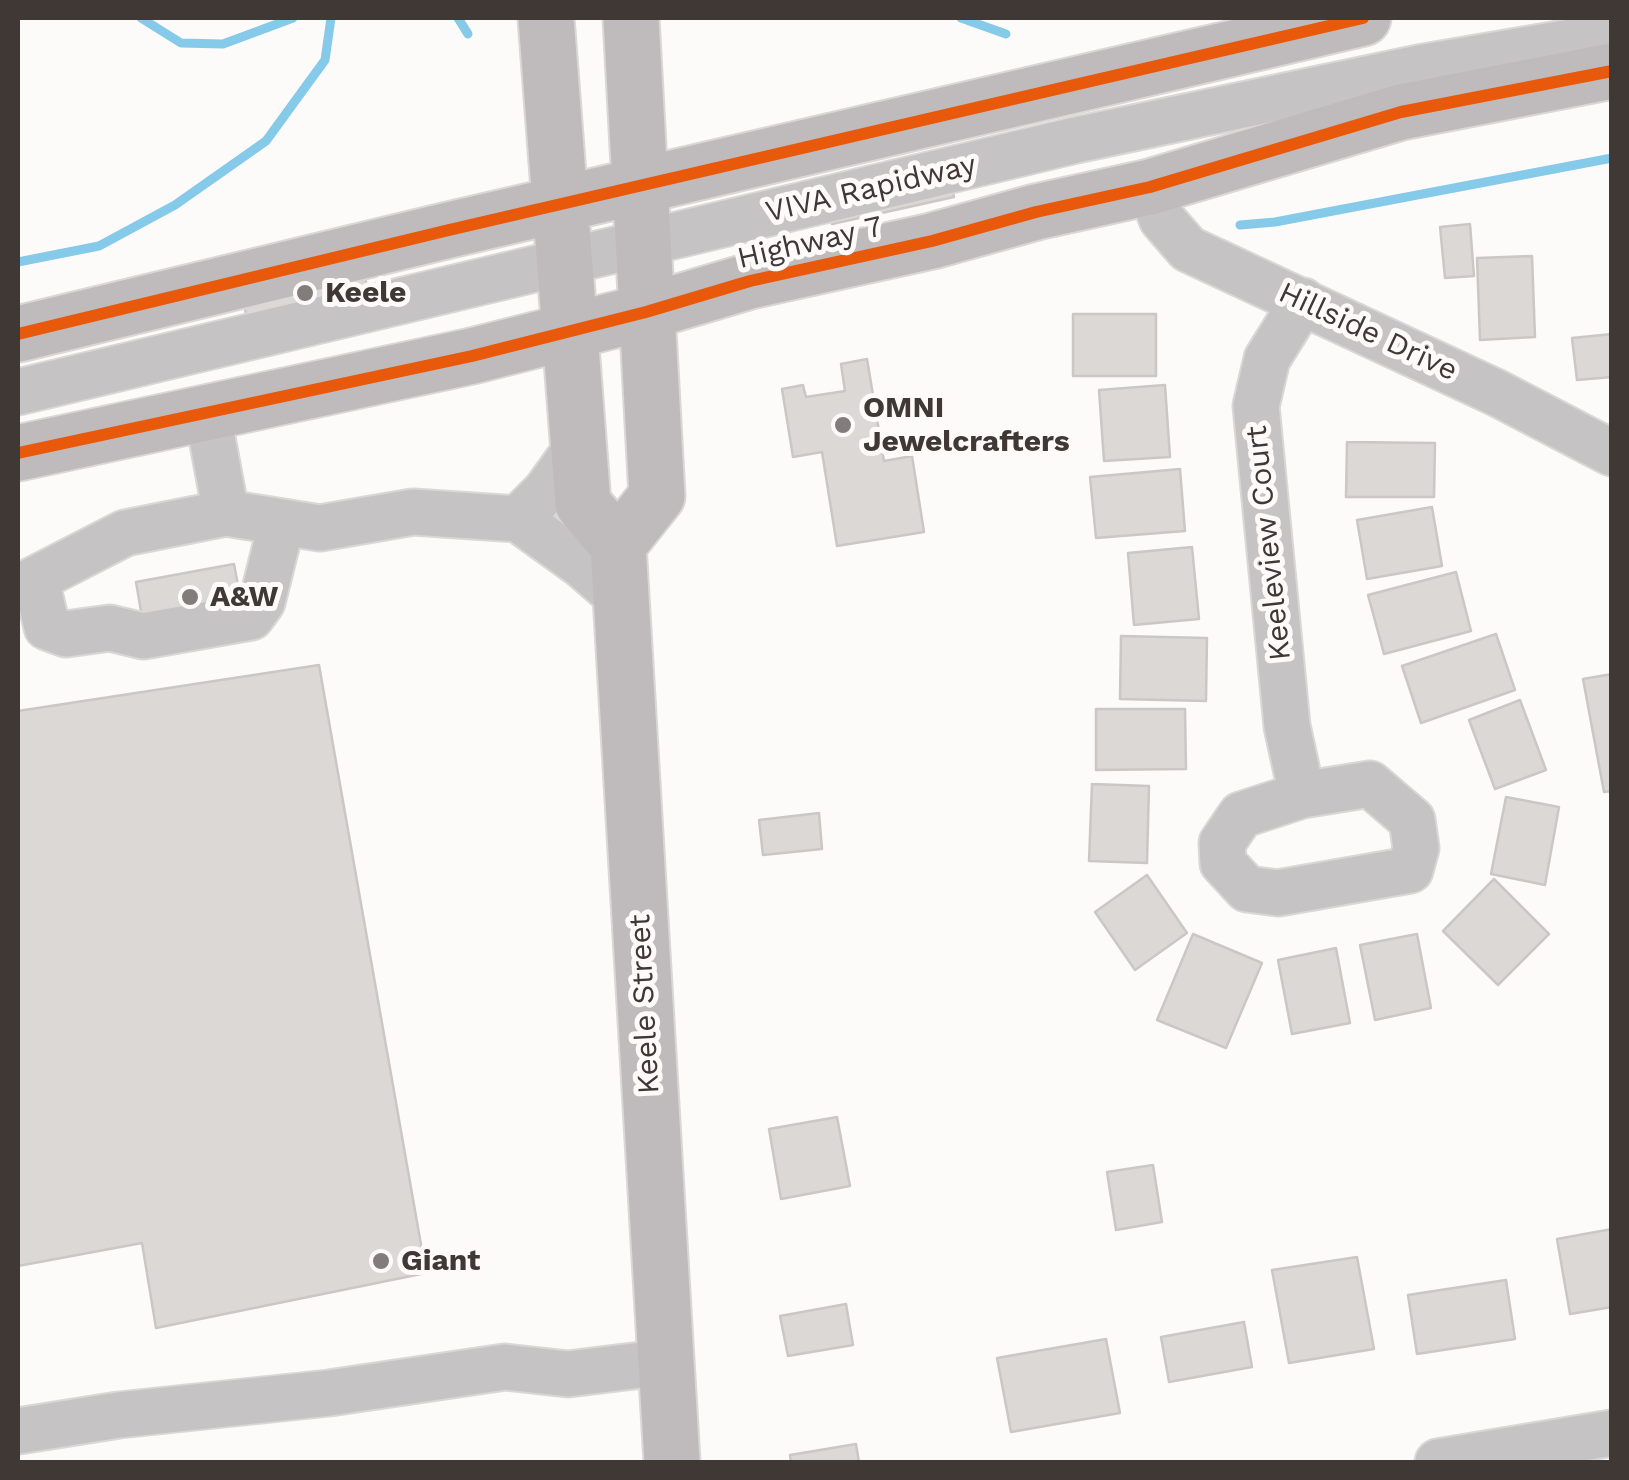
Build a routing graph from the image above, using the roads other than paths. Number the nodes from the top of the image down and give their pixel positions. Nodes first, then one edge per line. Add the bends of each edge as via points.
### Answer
1 (546, 18) edge
2 (631, 18) edge
3 (1362, 18) edge
4 (1612, 34) edge
5 (1612, 72) edge
6 (641, 187) junction
7 (1150, 187) junction
8 (562, 204) junction
9 (643, 244) junction
10 (566, 262) junction
11 (1303, 301) junction
12 (646, 312) junction
13 (571, 328) junction
14 (18, 334) edge
15 (18, 392) edge
16 (207, 410) junction
17 (579, 445) junction
18 (18, 453) edge
19 (1612, 454) edge
20 (226, 514) junction
21 (518, 519) junction
22 (282, 522) junction
23 (618, 545) junction
24 (27, 584) edge
25 (621, 599) junction
26 (1302, 795) dead end
27 (666, 1362) junction
28 (18, 1431) edge
29 (1612, 1433) edge
30 (672, 1462) edge
31 (1438, 1462) edge

1 - 8 main road
2 - 6 main road
3 - 6 main road
4 - 9 street, VIVA Rapidway via 1076,140
5 - 7 main road, Highway 7 via 1401,112
6 - 8 main road
6 - 9 main road
7 - 11 street, Hillside Drive via 1162,219 1188,249
7 - 12 main road, Highway 7 via 767,276
8 - 10 main road
8 - 14 main road
9 - 10 street, VIVA Rapidway
9 - 12 main road
10 - 13 main road
10 - 15 street, VIVA Rapidway
11 - 19 street, Hillside Drive
11 - 26 street, Keeleview Court via 1267,359 1256,406 1287,726
12 - 13 main road, Highway 7
12 - 23 main road via 657,496
13 - 16 main road, Highway 7 via 472,356
13 - 17 main road
16 - 18 main road, Highway 7
16 - 20 street
17 - 21 street
17 - 23 main road via 583,504
20 - 22 street
20 - 24 street via 125,533
21 - 22 street via 413,512 320,528
21 - 25 street
22 - 24 street via 262,602 251,616 143,636 110,628 66,634 48,627
23 - 25 main road, Keele Street
25 - 27 main road, Keele Street
27 - 28 street via 568,1374 505,1367
27 - 30 main road, Keele Street
29 - 31 street

